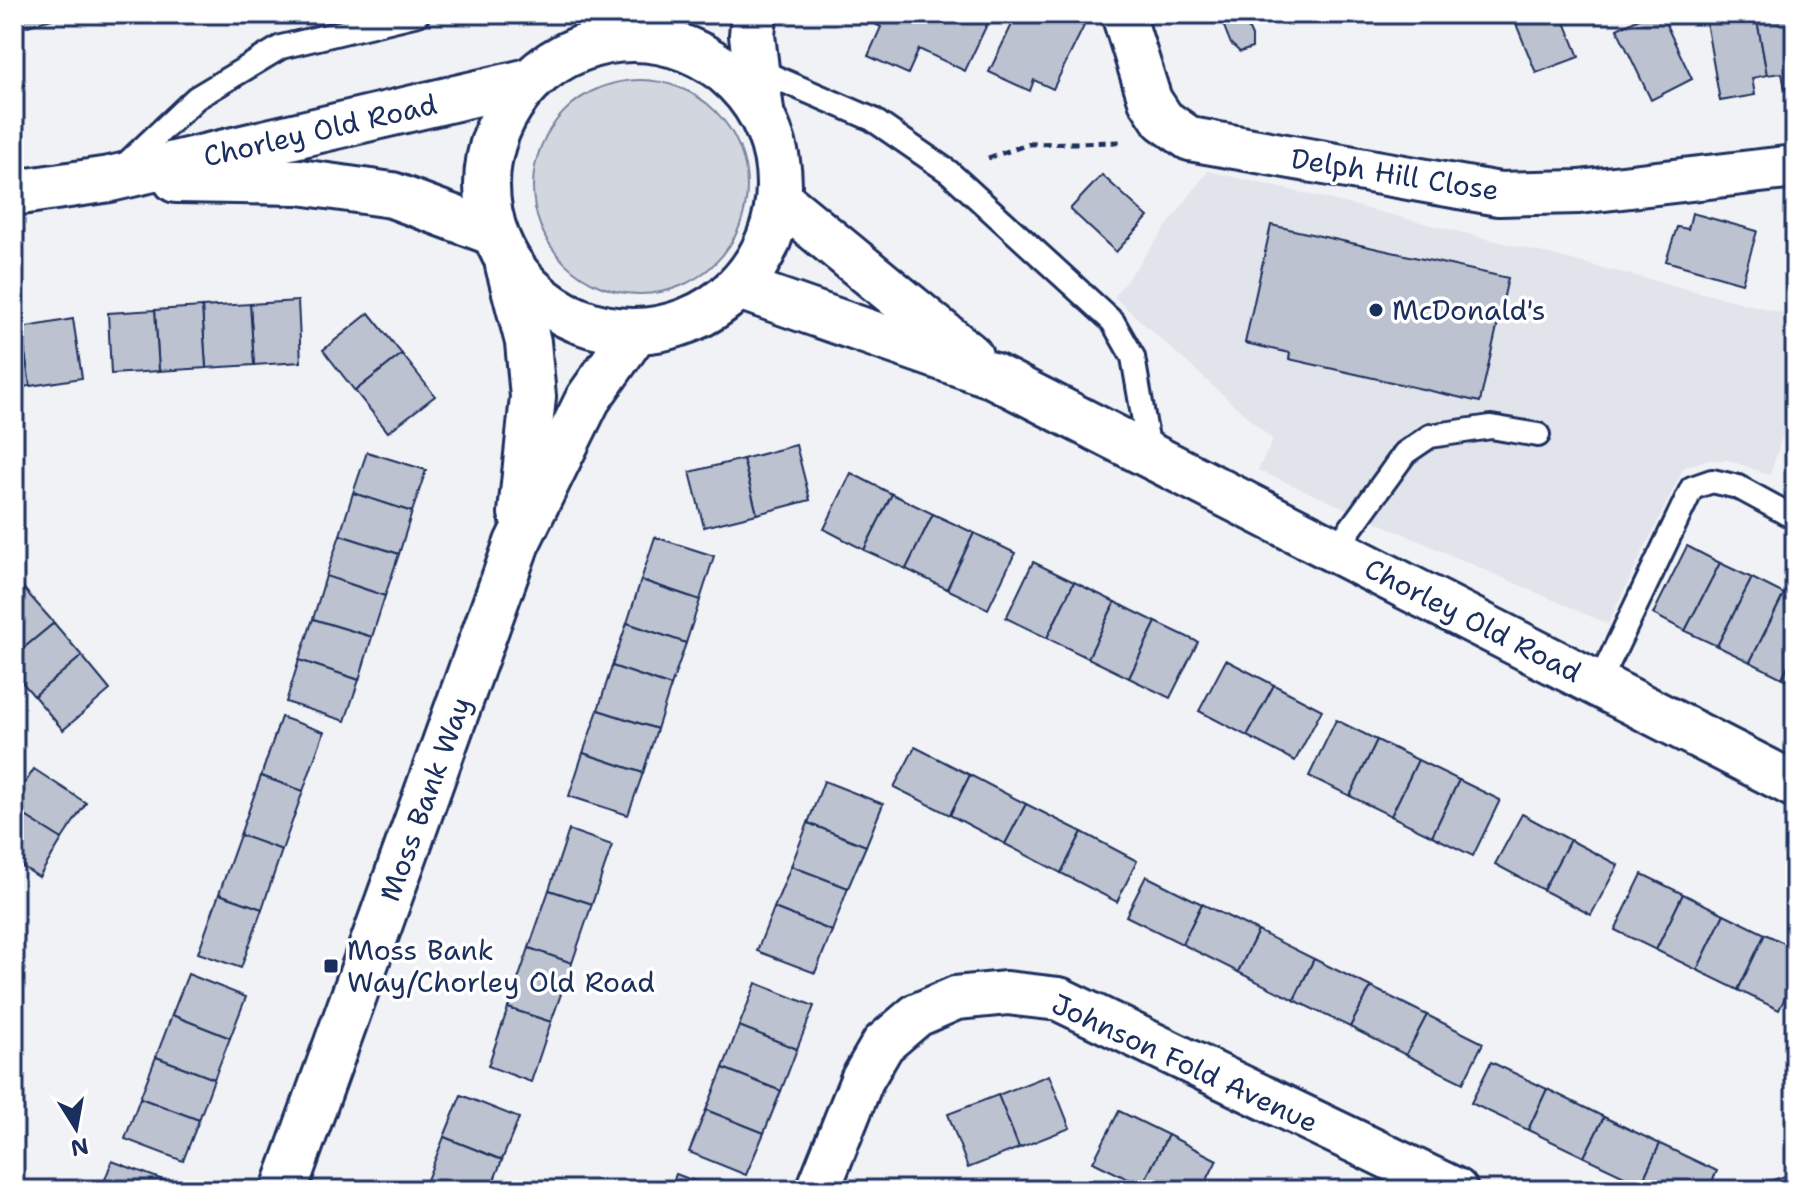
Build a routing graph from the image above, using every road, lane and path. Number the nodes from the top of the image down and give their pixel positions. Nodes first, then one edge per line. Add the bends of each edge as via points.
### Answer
1 (418, 14) edge
2 (754, 14) edge
3 (1123, 14) edge
4 (593, 31) edge
5 (529, 81) junction
6 (758, 90) junction
7 (1163, 120) junction
8 (1795, 167) edge
9 (949, 172) junction
10 (110, 179) junction
11 (14, 193) edge
12 (780, 200) junction
13 (500, 246) junction
14 (739, 287) junction
15 (636, 331) junction
16 (994, 376) junction
17 (1538, 435) dead end
18 (1150, 456) junction
19 (1795, 518) edge
20 (517, 543) junction
21 (1335, 550) junction
22 (1598, 685) junction
23 (1795, 785) edge
24 (284, 1190) edge
25 (818, 1190) edge
26 (1456, 1190) edge

1 - 10 lane, Chorley Old Road via 281,47 196,98
2 - 6 main road
3 - 7 street via 1150,100
4 - 5 main road, Chorley Old Road
4 - 6 main road, Chorley Old Road via 620,39 660,40 698,53
5 - 10 main road, Chorley Old Road
5 - 13 main road, Chorley Old Road via 504,113 490,152 486,193
6 - 9 lane, Chorley Old Road via 872,119
6 - 12 main road, Chorley Old Road via 777,154
7 - 8 street, Delph Hill Close via 1190,139 1499,194 1579,192
7 - 9 path via 1128,142 1029,144
9 - 18 lane, Chorley Old Road via 1113,322 1133,357
10 - 11 main road, Chorley Old Road
10 - 13 main road, Chorley Old Road via 299,182 392,195
12 - 14 main road, Chorley Old Road via 767,246
12 - 16 main road, Chorley Old Road
13 - 15 main road, Chorley Old Road via 530,290 562,313 598,327
13 - 20 main road, Moss Bank Way via 528,342 533,397
14 - 15 main road, Chorley Old Road via 709,311 674,326
14 - 16 main road, Chorley Old Road
15 - 20 main road, Moss Bank Way via 588,399
16 - 18 main road, Chorley Old Road
17 - 21 lane via 1491,427 1430,436 1405,453
18 - 21 main road, Chorley Old Road
19 - 22 lane via 1738,487 1712,481 1692,488
20 - 24 main road, Moss Bank Way
21 - 22 main road, Chorley Old Road
22 - 23 main road, Chorley Old Road
25 - 26 street, Johnson Fold Avenue via 862,1080 883,1044 917,1015 956,998 1007,993 1059,999

